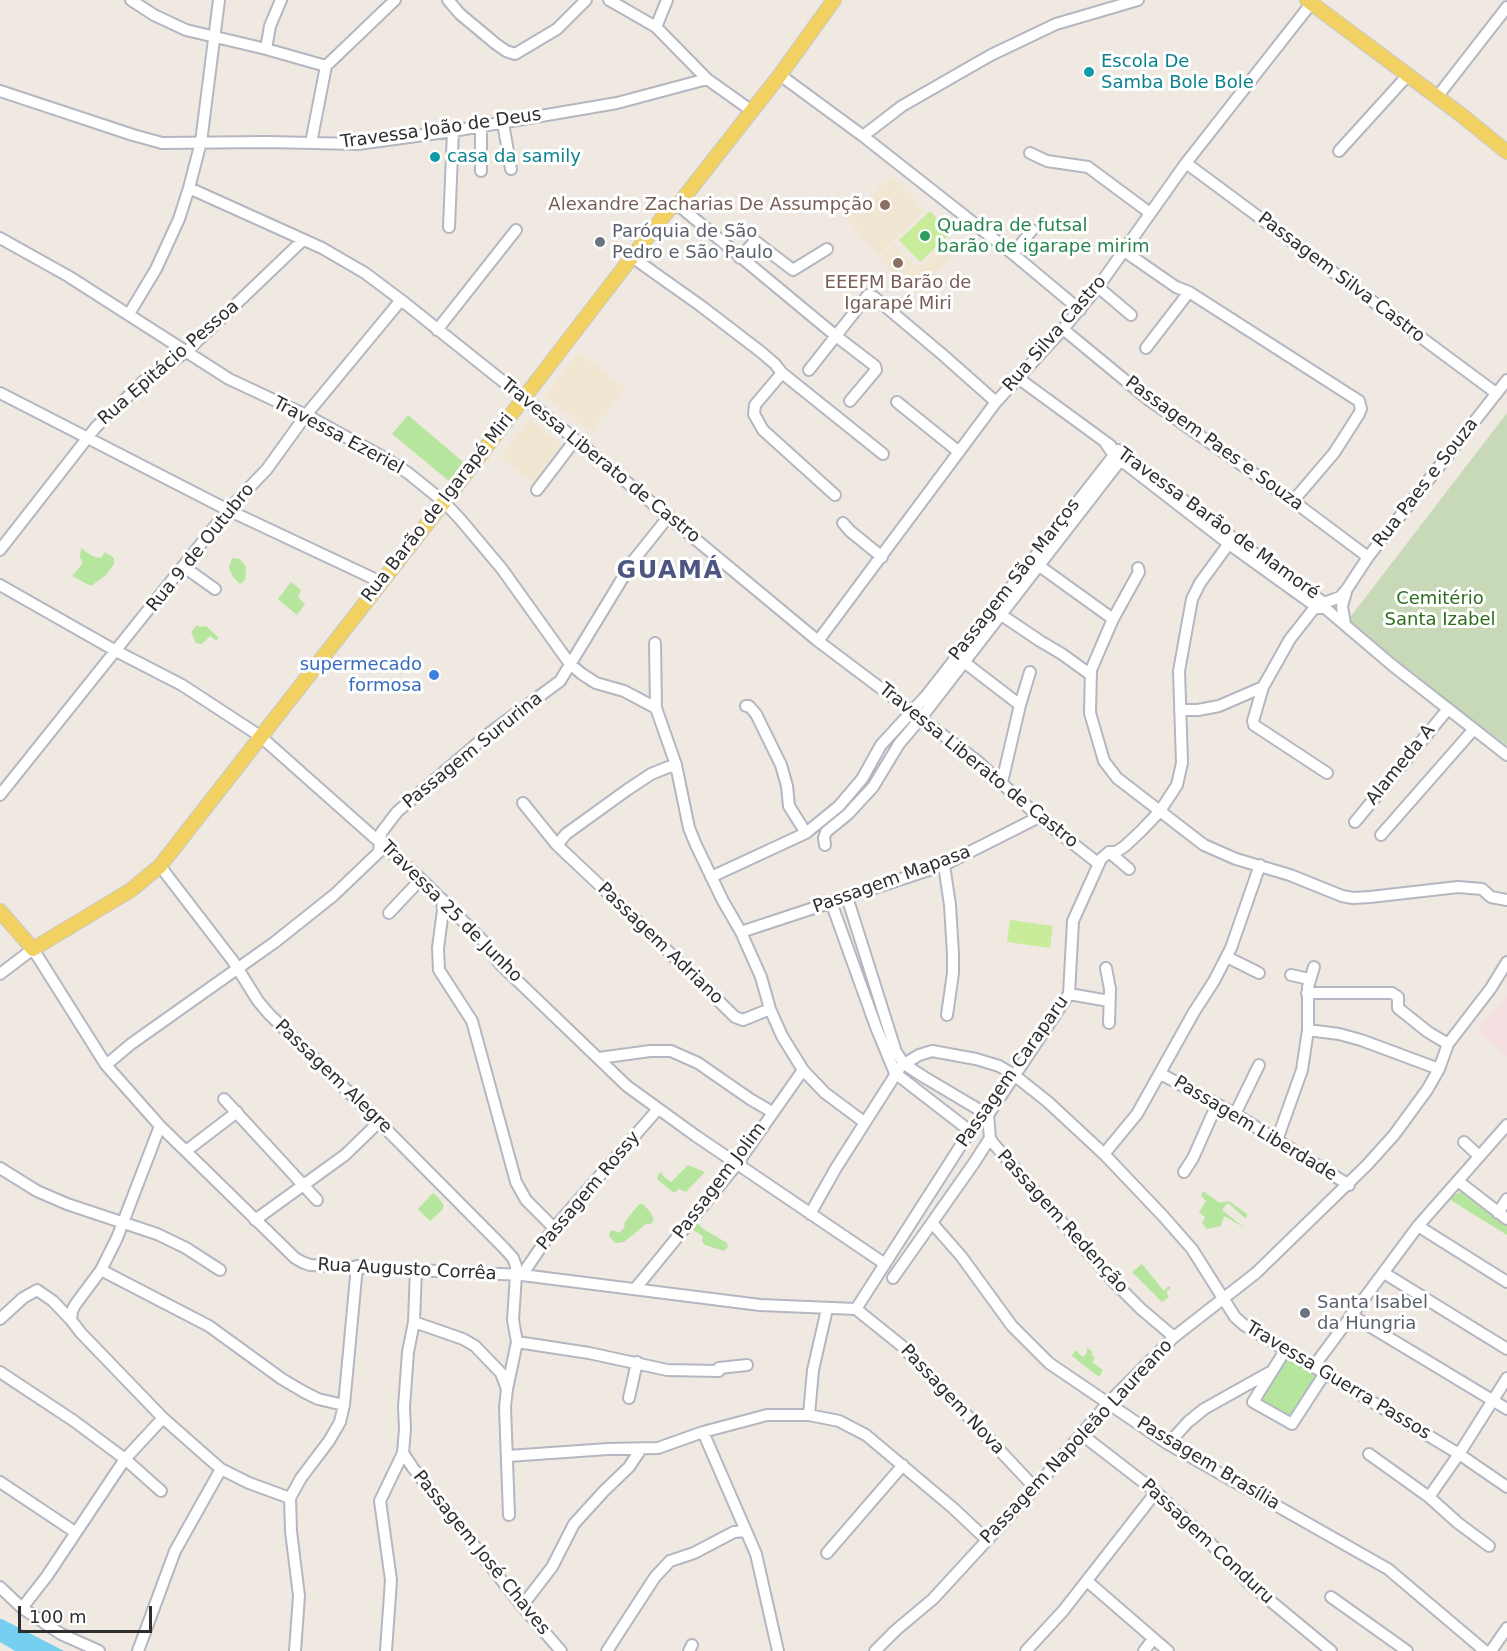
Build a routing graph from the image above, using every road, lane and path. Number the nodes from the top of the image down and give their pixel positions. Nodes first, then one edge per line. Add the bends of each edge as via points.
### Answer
1 (131, 0) edge
2 (219, 0) edge
3 (281, 0) edge
4 (395, 0) edge
5 (448, 0) edge
6 (586, 0) edge
7 (609, 0) edge
8 (667, 0) edge
9 (834, 0) edge
10 (1138, 0) edge
11 (1311, 1) edge
12 (1507, 7) edge
13 (656, 27) junction
14 (214, 38) junction
15 (266, 49) junction
16 (326, 66) junction
17 (780, 75) junction
18 (1408, 75) junction
19 (707, 79) junction
20 (0, 91) edge
21 (1437, 97) junction
22 (752, 111) junction
23 (503, 123) junction
24 (481, 126) junction
25 (453, 131) junction
26 (863, 136) junction
27 (201, 142) junction
28 (311, 143) junction
29 (1340, 151) dead end
30 (1507, 152) edge
31 (1030, 153) dead end
32 (1186, 163) junction
33 (511, 169) dead end
34 (481, 171) dead end
35 (189, 188) junction
36 (678, 205) junction
37 (1150, 213) junction
38 (449, 227) dead end
39 (516, 230) dead end
40 (1032, 230) dead end
41 (0, 238) edge
42 (303, 240) junction
43 (827, 249) dead end
44 (1124, 251) junction
45 (1013, 254) junction
46 (632, 257) junction
47 (740, 258) junction
48 (1098, 287) junction
49 (1189, 292) junction
50 (401, 300) junction
51 (1080, 310) junction
52 (129, 314) junction
53 (1131, 315) dead end
54 (1063, 329) junction
55 (437, 330) junction
56 (836, 336) junction
57 (1146, 348) dead end
58 (186, 352) junction
59 (809, 370) dead end
60 (782, 372) junction
61 (1018, 378) junction
62 (1507, 380) edge
63 (0, 393) edge
64 (1496, 393) junction
65 (523, 399) junction
66 (850, 401) dead end
67 (897, 402) dead end
68 (996, 402) junction
69 (306, 415) junction
70 (88, 437) junction
71 (575, 440) junction
72 (959, 452) junction
73 (883, 454) dead end
74 (1119, 455) junction
75 (537, 490) dead end
76 (835, 495) dead end
77 (1293, 501) junction
78 (444, 502) junction
79 (228, 510) junction
80 (669, 516) junction
81 (843, 523) dead end
82 (1231, 541) junction
83 (0, 550) edge
84 (882, 556) junction
85 (1368, 557) junction
86 (1038, 565) junction
87 (184, 567) junction
88 (1138, 568) dead end
89 (381, 582) junction
90 (0, 585) edge
91 (215, 589) dead end
92 (1347, 589) junction
93 (1321, 605) junction
94 (1000, 614) junction
95 (1113, 619) junction
96 (1345, 624) junction
97 (818, 641) junction
98 (655, 643) dead end
99 (116, 651) junction
100 (964, 662) junction
101 (570, 664) junction
102 (1030, 672) dead end
103 (1091, 675) junction
104 (1263, 687) junction
105 (1020, 705) junction
106 (746, 706) dead end
107 (656, 708) junction
108 (1448, 709) junction
109 (1180, 710) junction
110 (917, 715) junction
111 (1474, 729) junction
112 (260, 736) junction
113 (1507, 754) edge
114 (676, 764) junction
115 (1327, 773) dead end
116 (1002, 782) junction
117 (0, 795) edge
118 (523, 803) dead end
119 (1160, 811) junction
120 (1039, 817) junction
121 (1355, 822) dead end
122 (806, 833) junction
123 (1382, 835) dead end
124 (380, 841) junction
125 (557, 845) junction
126 (825, 845) dead end
127 (1109, 852) junction
128 (1099, 864) junction
129 (944, 865) junction
130 (160, 866) junction
131 (1260, 866) junction
132 (1129, 870) dead end
133 (711, 877) junction
134 (421, 879) junction
135 (442, 899) junction
136 (839, 900) junction
137 (1507, 900) edge
138 (0, 911) edge
139 (389, 913) dead end
140 (741, 932) junction
141 (33, 949) junction
142 (1227, 957) junction
143 (1507, 962) edge
144 (1106, 968) dead end
145 (1314, 968) dead end
146 (239, 969) junction
147 (1259, 973) dead end
148 (0, 974) edge
149 (1291, 975) dead end
150 (1309, 979) junction
151 (1307, 993) junction
152 (1069, 994) junction
153 (1109, 1001) junction
154 (770, 1009) junction
155 (946, 1015) dead end
156 (1109, 1023) dead end
157 (1307, 1025) junction
158 (1448, 1044) junction
159 (599, 1058) junction
160 (106, 1065) junction
161 (1259, 1065) dead end
162 (900, 1068) junction
163 (1439, 1069) junction
164 (803, 1070) junction
165 (1161, 1074) junction
166 (1014, 1075) junction
167 (224, 1099) dead end
168 (1217, 1104) junction
169 (658, 1109) junction
170 (237, 1112) junction
171 (772, 1112) junction
172 (1235, 1114) junction
173 (988, 1115) junction
174 (380, 1122) junction
175 (864, 1122) junction
176 (1507, 1125) edge
177 (160, 1126) junction
178 (970, 1131) junction
179 (990, 1138) junction
180 (1277, 1140) junction
181 (1464, 1142) dead end
182 (186, 1151) junction
183 (1104, 1154) junction
184 (1479, 1156) junction
185 (738, 1164) junction
186 (0, 1168) edge
187 (1184, 1172) dead end
188 (1458, 1181) junction
189 (303, 1184) junction
190 (1349, 1185) junction
191 (1507, 1199) edge
192 (317, 1200) dead end
193 (810, 1214) junction
194 (1503, 1216) edge
195 (255, 1220) junction
196 (122, 1223) junction
197 (932, 1223) junction
198 (1418, 1226) junction
199 (554, 1228) junction
200 (885, 1264) junction
201 (357, 1266) junction
202 (416, 1269) junction
203 (101, 1270) junction
204 (220, 1270) dead end
205 (1384, 1273) junction
206 (519, 1275) junction
207 (892, 1278) dead end
208 (1507, 1282) edge
209 (635, 1289) junction
210 (1222, 1298) junction
211 (827, 1308) junction
212 (856, 1309) junction
213 (1351, 1315) junction
214 (0, 1319) edge
215 (71, 1320) junction
216 (414, 1322) junction
217 (1174, 1337) junction
218 (517, 1342) junction
219 (1286, 1349) junction
220 (1507, 1349) edge
221 (637, 1362) junction
222 (747, 1365) dead end
223 (1314, 1366) junction
224 (0, 1372) edge
225 (1270, 1372) junction
226 (1325, 1373) junction
227 (1507, 1378) edge
228 (507, 1389) junction
229 (629, 1398) dead end
230 (1493, 1400) junction
231 (1108, 1403) junction
232 (344, 1405) junction
233 (1507, 1409) edge
234 (809, 1415) junction
235 (163, 1418) junction
236 (703, 1432) junction
237 (1081, 1434) junction
238 (1168, 1444) junction
239 (641, 1449) junction
240 (403, 1453) junction
241 (1369, 1454) dead end
242 (1459, 1454) junction
243 (508, 1456) junction
244 (125, 1459) junction
245 (903, 1466) junction
246 (221, 1469) junction
247 (0, 1482) edge
248 (1507, 1487) edge
249 (1035, 1488) junction
250 (161, 1491) dead end
251 (1156, 1492) junction
252 (1429, 1497) junction
253 (290, 1498) junction
254 (509, 1515) dead end
255 (746, 1531) junction
256 (75, 1533) junction
257 (987, 1540) junction
258 (1489, 1546) dead end
259 (827, 1553) dead end
260 (1087, 1581) junction
261 (0, 1587) edge
262 (1331, 1597) dead end
263 (522, 1606) junction
264 (22, 1608) junction
265 (1507, 1628) edge
266 (1153, 1639) junction
267 (99, 1651) edge
268 (138, 1651) edge
269 (296, 1651) edge
270 (386, 1651) edge
271 (561, 1651) edge
272 (607, 1651) edge
273 (778, 1651) edge
274 (875, 1651) edge
275 (1026, 1651) edge
276 (1144, 1651) edge
277 (1168, 1651) edge
278 (1331, 1651) edge
279 (1407, 1651) edge
280 (1485, 1651) edge
281 (1491, 1651) edge

1 - 14 street via 175,25
2 - 14 street
3 - 15 street
4 - 16 street
5 - 6 street via 496,44 515,54 557,29
7 - 13 street
8 - 13 street
9 - 17 main road, Rua Barão de Igarapé Miri
10 - 26 street via 1056,24 991,56 902,106
11 - 18 main road
11 - 32 street, Rua Silva Castro
12 - 21 street
13 - 19 street
14 - 15 street
14 - 27 street
15 - 16 street
16 - 28 street
17 - 22 main road, Rua Barão de Igarapé Miri
17 - 26 street
18 - 21 main road
18 - 29 street
19 - 22 street
19 - 23 street, Travessa João de Deus via 617,103
20 - 27 street, Travessa João de Deus via 148,140
21 - 30 main road
22 - 36 main road, Rua Barão de Igarapé Miri
23 - 24 street, Travessa João de Deus
23 - 33 street
24 - 25 street, Travessa João de Deus
24 - 34 street
25 - 28 street, Travessa João de Deus via 358,144
25 - 38 street
26 - 45 street
27 - 28 street, Travessa João de Deus
27 - 35 street
31 - 37 street via 1047,162 1088,167
32 - 37 street, Rua Silva Castro
32 - 64 street, Passagem Silva Castro
35 - 42 street, Travessa Liberato de Castro
35 - 52 street via 156,269
36 - 46 main road, Rua Barão de Igarapé Miri via 670,208
36 - 47 street
37 - 44 street, Rua Silva Castro
39 - 55 street
40 - 45 street
41 - 52 street, Travessa Ezeriel
42 - 50 street, Travessa Liberato de Castro via 347,262
42 - 58 street, Rua Epitácio Pessoa
43 - 47 street via 793,270 755,241
44 - 48 street, Rua Silva Castro
44 - 49 street
45 - 51 street
46 - 60 street via 701,306
46 - 65 main road, Rua Barão de Igarapé Miri
47 - 56 street
48 - 51 street, Rua Silva Castro
48 - 53 street
49 - 57 street
49 - 77 street via 1359,401 1360,409 1334,453
50 - 55 street, Travessa Liberato de Castro
50 - 69 street, Rua 9 de Outubro
51 - 54 street, Rua Silva Castro
52 - 58 street, Travessa Ezeriel
54 - 61 street, Rua Silva Castro
54 - 77 street, Passagem Paes e Souza via 1149,400
55 - 65 street, Travessa Liberato de Castro
56 - 59 street
56 - 66 street via 876,368
56 - 68 street via 871,296
58 - 69 street, Travessa Ezeriel via 238,384
58 - 70 street, Rua Epitácio Pessoa via 146,379
60 - 73 street
60 - 76 street via 755,405 753,414 763,430
61 - 68 street, Rua Silva Castro
61 - 74 street, Travessa Barão de Mamoré
62 - 64 street, Rua Paes e Souza
63 - 70 street
64 - 85 street, Rua Paes e Souza
65 - 71 street, Travessa Liberato de Castro
65 - 78 main road, Rua Barão de Igarapé Miri
67 - 72 street
68 - 72 street, Rua Silva Castro
69 - 78 street, Travessa Ezeriel via 390,461
69 - 79 street, Rua 9 de Outubro via 267,469
70 - 79 street
70 - 83 street, Rua Epitácio Pessoa
71 - 75 street
71 - 80 street, Travessa Liberato de Castro
72 - 84 street, Rua Silva Castro
74 - 82 street, Travessa Barão de Mamoré
74 - 86 street, Passagem São Marços
74 - 110 street, Passagem São Marços
77 - 85 street, Passagem Paes e Souza
78 - 89 main road, Rua Barão de Igarapé Miri
78 - 101 street, Travessa Ezeriel via 502,569
79 - 87 street, Rua 9 de Outubro
79 - 89 street
80 - 97 street, Travessa Liberato de Castro
80 - 101 street, Passagem Sururina via 633,561
81 - 84 street
82 - 93 street, Travessa Barão de Mamoré
82 - 109 street, Passagem Caraparu via 1192,599 1179,671
84 - 97 street, Rua Silva Castro
85 - 92 street, Rua Paes e Souza
86 - 94 street, Passagem São Marços
86 - 95 street
87 - 91 street
87 - 99 street, Rua 9 de Outubro
88 - 95 street
89 - 112 main road, Rua Barão de Igarapé Miri
90 - 99 street, Travessa 25 de Junho
92 - 93 street, Rua Paes e Souza via 1340,597
92 - 96 street, Rua Paes e Souza via 1342,606
93 - 96 street, Travessa Barão de Mamoré
93 - 104 street via 1290,639
94 - 100 street, Passagem São Marços
94 - 103 street
95 - 103 street
96 - 108 street, Travessa Barão de Mamoré
97 - 110 street, Travessa Liberato de Castro
98 - 107 street
99 - 112 street, Travessa 25 de Junho via 182,685
99 - 117 street, Rua 9 de Outubro
100 - 105 street
100 - 110 street, Passagem São Marços
101 - 107 street, Travessa Ezeriel via 596,683 624,691
101 - 124 street, Passagem Sururina via 560,681 487,735 397,812 381,833
102 - 105 street
103 - 119 street via 1090,713 1104,761 1117,778
104 - 109 street via 1219,706
104 - 115 street via 1254,725
105 - 116 street
106 - 122 street via 756,714 781,765 789,806
107 - 114 street
108 - 111 street, Travessa Barão de Mamoré
108 - 121 street, Alameda A
109 - 119 street, Passagem Caraparu via 1182,770
110 - 116 street, Travessa Liberato de Castro
110 - 122 street via 881,745 862,779 839,806
110 - 126 street via 873,787 826,832
111 - 113 street, Travessa Barão de Mamoré
111 - 123 street, Alameda A
112 - 124 street, Travessa 25 de Junho
112 - 130 main road, Rua Barão de Igarapé Miri
114 - 125 street via 627,790 566,834
114 - 133 street via 689,828
116 - 120 street, Travessa Liberato de Castro
118 - 125 street, Passagem Adriano
119 - 127 street, Passagem Caraparu via 1125,846
119 - 131 street via 1204,845
120 - 128 street, Travessa Liberato de Castro
120 - 129 street, Passagem Mapasa
122 - 133 street
124 - 134 street, Travessa 25 de Junho
124 - 146 street, Passagem Sururina via 379,852 334,895
125 - 154 street, Passagem Adriano via 735,1017 743,1020
127 - 128 street, Passagem Caraparu
127 - 132 street
128 - 152 street, Passagem Caraparu via 1073,921
129 - 136 street, Passagem Mapasa
129 - 155 street via 953,954
130 - 141 main road, Rua Barão de Igarapé Miri via 123,895
130 - 146 street, Passagem Alegre
131 - 137 street via 1353,898 1458,887 1482,889 1491,897
131 - 142 street
133 - 140 street
134 - 135 street, Travessa 25 de Junho
134 - 139 street
135 - 159 street, Travessa 25 de Junho via 493,951 500,964
135 - 199 street via 439,970 472,1021 516,1182 526,1200
136 - 140 street, Passagem Mapasa
136 - 162 street
136 - 162 street via 876,1027
138 - 141 main road, Rua Augusto Corrêa
140 - 154 street
141 - 148 street, Rua Barão de Igarapé Miri
141 - 160 street, Rua Augusto Corrêa
142 - 147 street
142 - 165 street
143 - 158 street, Passagem Napoleão Laureano
144 - 153 street
145 - 150 street
146 - 160 street, Passagem Sururina
146 - 174 street, Passagem Alegre via 269,1014
149 - 150 street
150 - 151 street
151 - 157 street
151 - 158 street via 1392,993 1398,997 1400,1009
152 - 153 street
152 - 166 street, Passagem Caraparu
153 - 156 street
154 - 164 street
157 - 163 street
157 - 180 street via 1302,1070
158 - 163 street, Passagem Napoleão Laureano
159 - 169 street, Travessa 25 de Junho
159 - 171 street via 671,1051 698,1063
160 - 177 street, Rua Augusto Corrêa
161 - 172 street
162 - 166 street, Travessa Guerra Passos via 925,1053 938,1052 988,1062
162 - 173 street
162 - 175 street
162 - 178 street
163 - 190 street, Passagem Napoleão Laureano via 1394,1136
164 - 171 street, Passagem Jolim
164 - 175 street via 825,1094
165 - 168 street, Passagem Liberdade
165 - 183 street via 1137,1114
166 - 173 street, Passagem Caraparu
166 - 183 street, Travessa Guerra Passos
167 - 170 street
168 - 172 street, Passagem Liberdade
168 - 187 street
169 - 185 street, Travessa 25 de Junho
169 - 199 street, Passagem Rossy
170 - 182 street
170 - 189 street
171 - 185 street, Passagem Jolim
172 - 180 street, Passagem Liberdade
173 - 178 street, Passagem Caraparu
173 - 179 street, Passagem Redenção
174 - 189 street via 345,1155
174 - 206 street, Passagem Alegre via 510,1254
175 - 193 street
176 - 184 street
177 - 182 street, Rua Augusto Corrêa
177 - 196 street
178 - 200 street, Passagem Caraparu
179 - 197 street, Passagem Caraparu
179 - 217 street, Passagem Redenção via 1114,1282
180 - 190 street, Passagem Liberdade
181 - 184 street
182 - 195 street, Rua Augusto Corrêa
183 - 210 street, Travessa Guerra Passos via 1192,1249
184 - 188 street
185 - 193 street, Travessa 25 de Junho
185 - 209 street, Passagem Jolim
186 - 196 street via 37,1191
188 - 194 street
188 - 198 street
189 - 192 street
189 - 195 street
190 - 210 street, Passagem Napoleão Laureano via 1256,1273
191 - 194 street
193 - 200 street, Travessa 25 de Junho
195 - 201 street, Rua Augusto Corrêa via 302,1262
196 - 203 street
196 - 204 street via 157,1234
197 - 207 street, Passagem Caraparu
197 - 231 street, Passagem Brasília via 1030,1346 1068,1378
198 - 205 street
198 - 208 street
199 - 206 street, Passagem Rossy
200 - 212 street, Passagem Caraparu
201 - 202 street, Rua Augusto Corrêa
201 - 232 street
202 - 206 street, Rua Augusto Corrêa
202 - 216 street
203 - 215 street via 75,1305
203 - 232 street via 208,1326 304,1392
205 - 213 street
205 - 220 street
206 - 209 street, Rua Augusto Corrêa
206 - 218 street, Passagem Rossy via 512,1308
209 - 211 street, Rua Augusto Corrêa via 760,1305
210 - 217 street, Passagem Napoleão Laureano
210 - 219 street, Travessa Guerra Passos via 1244,1325
211 - 212 street, Rua Augusto Corrêa
211 - 234 street via 813,1370
212 - 249 street, Passagem Nova via 902,1346
213 - 223 street
213 - 230 street
214 - 215 street via 37,1290
215 - 235 street
216 - 228 street via 475,1346 501,1372
216 - 240 street via 408,1352
217 - 231 street, Passagem Napoleão Laureano
218 - 221 street
218 - 228 street, Passagem Rossy
219 - 223 street, Travessa Guerra Passos
219 - 225 street
221 - 222 street via 686,1371 719,1371
221 - 229 street
223 - 226 street, Travessa Guerra Passos
224 - 244 street
225 - 226 street via 1253,1402 1292,1424
225 - 238 street via 1204,1409
226 - 242 street, Travessa Guerra Passos
227 - 230 street
228 - 243 street, Passagem Rossy
230 - 233 street
230 - 242 street
231 - 237 street, Passagem Napoleão Laureano
231 - 238 street, Passagem Brasília
232 - 253 street via 337,1430
234 - 236 street via 766,1415
234 - 245 street via 837,1420 866,1435
235 - 244 street
235 - 246 street
236 - 239 street via 658,1448
236 - 255 street
237 - 249 street, Passagem Napoleão Laureano
237 - 251 street, Passagem Conduru
238 - 280 street, Passagem Brasília via 1388,1569
239 - 243 street
239 - 263 street via 629,1467 574,1524 552,1567
240 - 263 street, Passagem José Chaves
240 - 270 street via 380,1501 392,1580
241 - 252 street
242 - 248 street, Travessa Guerra Passos
242 - 252 street
243 - 254 street, Passagem Rossy
244 - 250 street
244 - 256 street
245 - 257 street
245 - 259 street
246 - 253 street
246 - 268 street via 175,1551
247 - 256 street
249 - 257 street, Passagem Napoleão Laureano
251 - 260 street
251 - 278 street, Passagem Conduru via 1250,1584
252 - 258 street
253 - 269 street via 299,1596
255 - 272 street via 670,1561 655,1577
255 - 273 street via 756,1554
256 - 264 street
257 - 274 street, Passagem Napoleão Laureano via 933,1599
260 - 266 street
260 - 275 street
261 - 264 street
262 - 279 street
263 - 271 street, Passagem José Chaves
264 - 267 street via 61,1634
265 - 281 street
266 - 276 street
266 - 277 street

